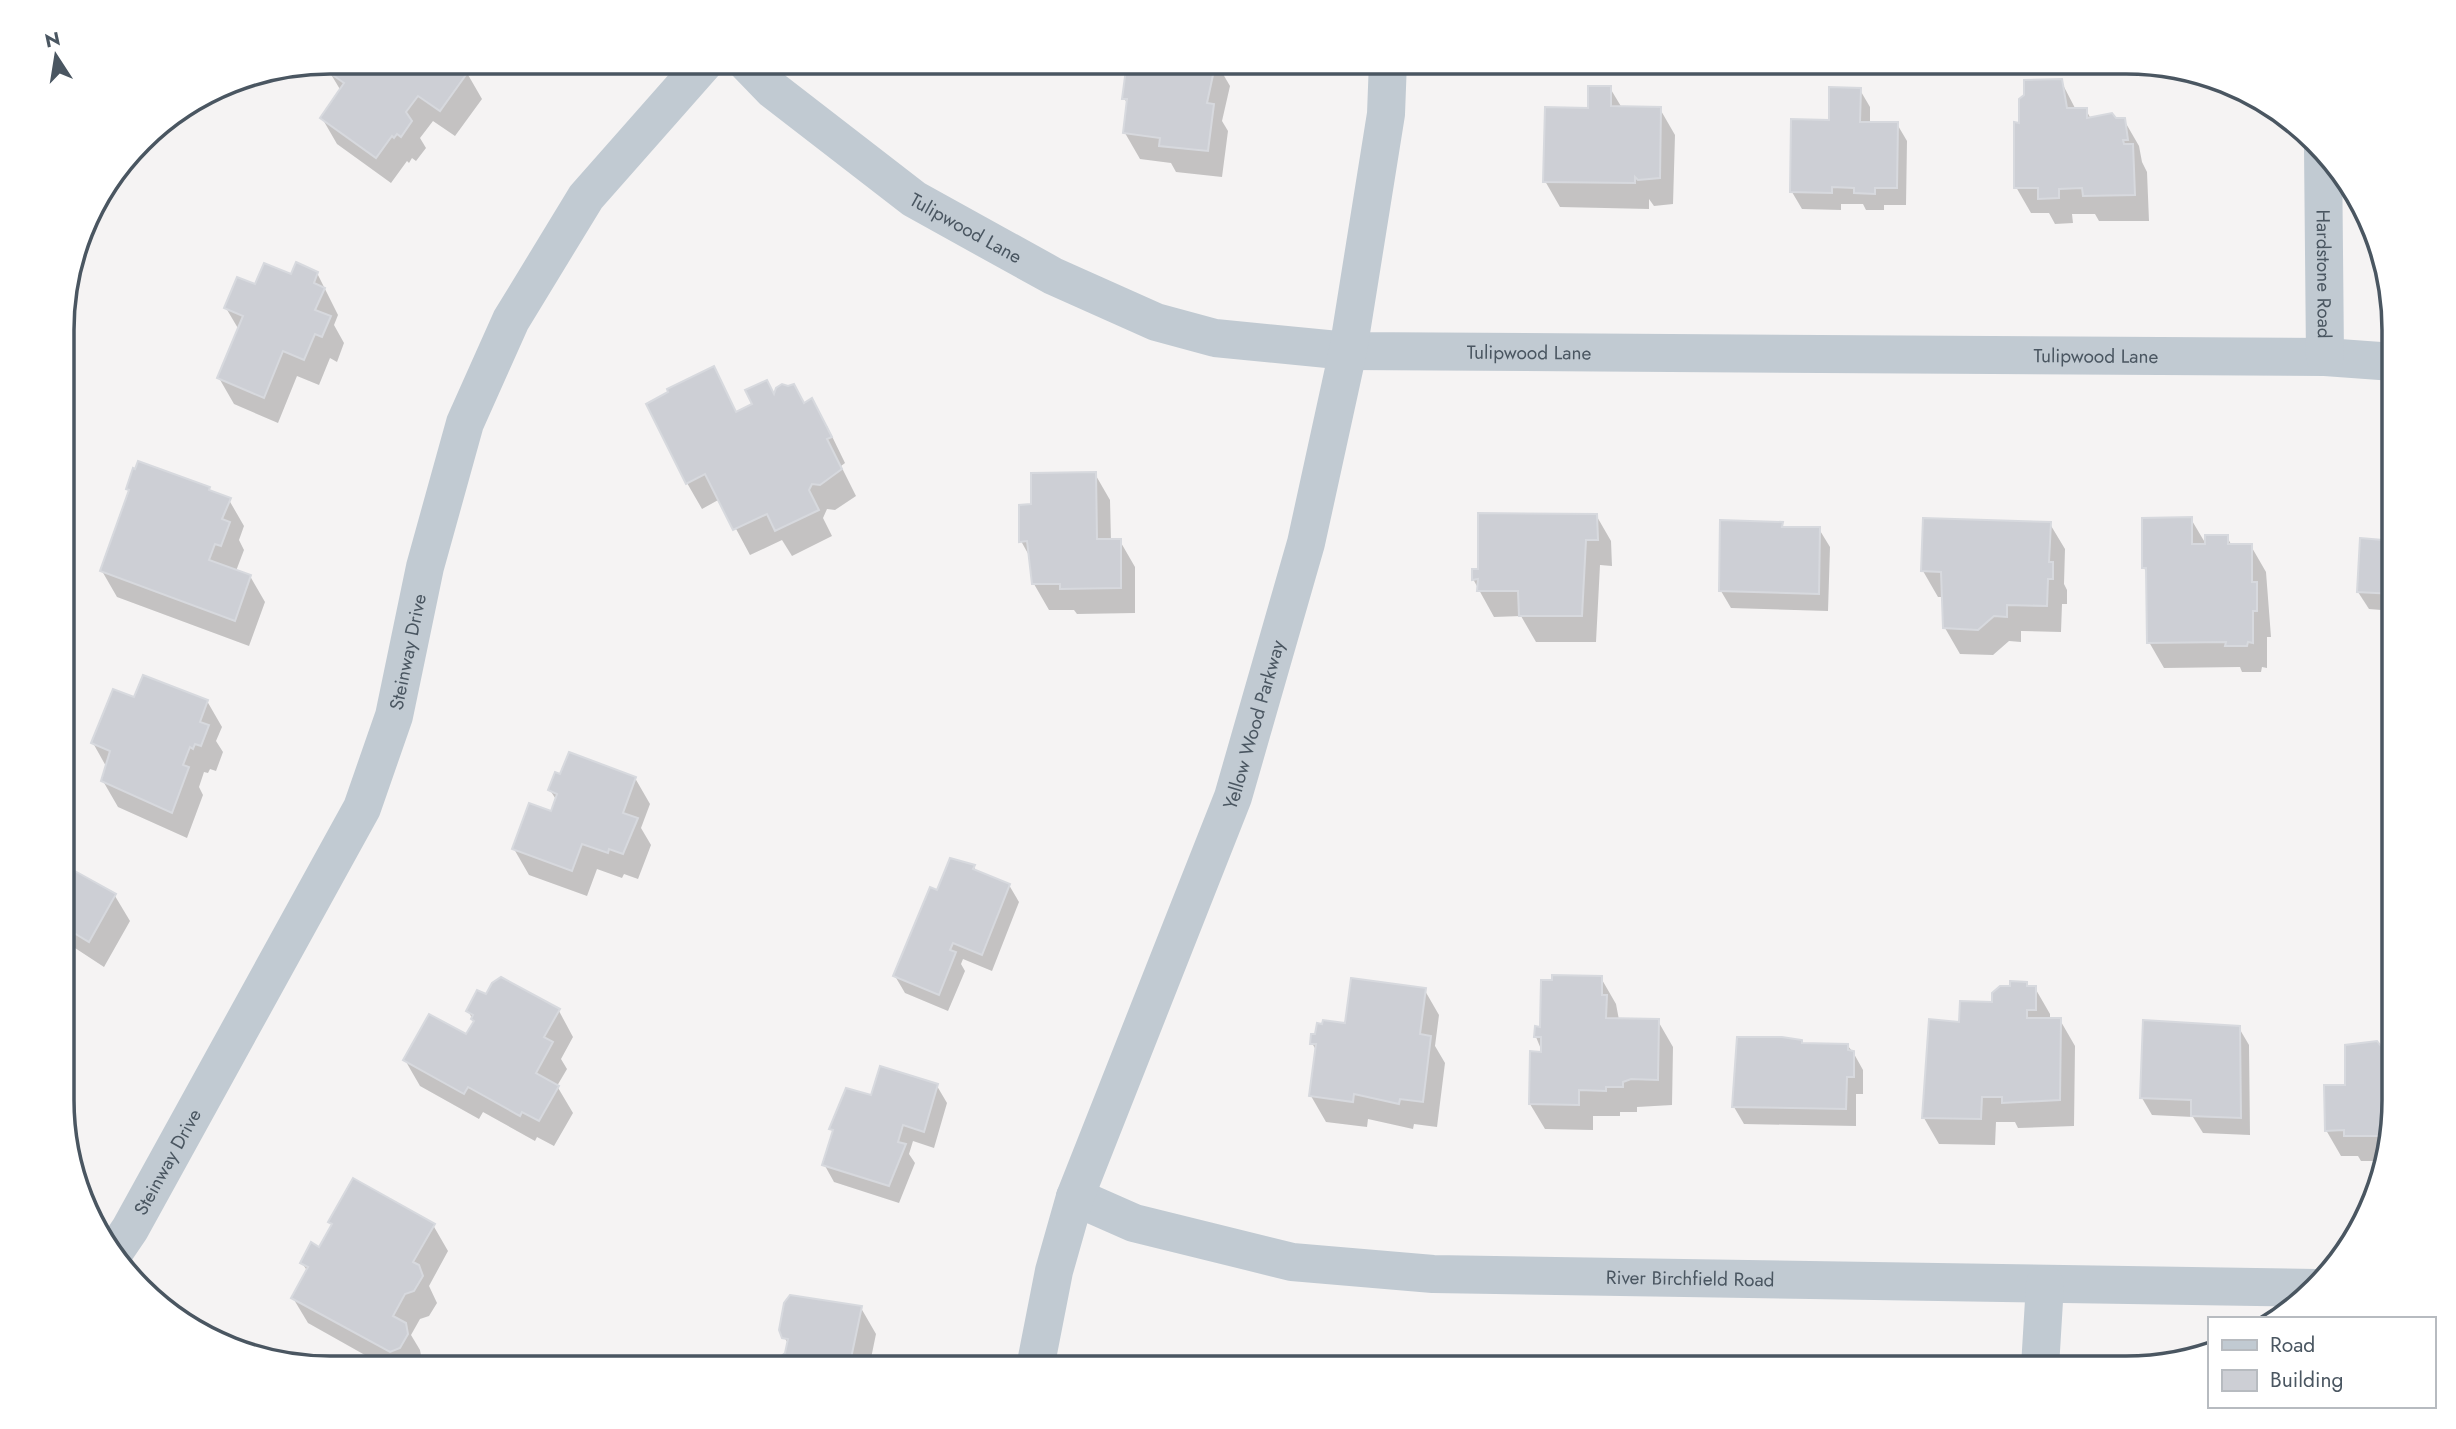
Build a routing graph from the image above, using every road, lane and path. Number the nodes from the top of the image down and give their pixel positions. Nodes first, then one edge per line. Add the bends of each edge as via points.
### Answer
1 (695, 74) edge
2 (758, 74) edge
3 (1388, 74) edge
4 (2323, 166) edge
5 (1348, 351) junction
6 (2325, 357) junction
7 (2382, 361) edge
8 (1075, 1197) junction
9 (119, 1245) edge
10 (2045, 1284) junction
11 (2299, 1288) edge
12 (1037, 1356) edge
13 (2041, 1356) edge

1 - 9 street, Steinway Drive via 586,197 511,320 465,423 425,567 394,716 362,808
2 - 5 street, Tulipwood Lane via 914,199 1053,276 1156,322 1215,338
3 - 5 street, Yellow Wood Parkway via 1386,114
4 - 6 street, Hardstone Road
5 - 6 street, Tulipwood Lane
5 - 8 street, Yellow Wood Parkway via 1306,542 1233,797
6 - 7 street, Tulipwood Lane
8 - 10 street, River Birchfield Road via 1134,1223 1292,1262 1433,1274
8 - 12 street, Yellow Wood Parkway
10 - 11 street, River Birchfield Road
10 - 13 street

